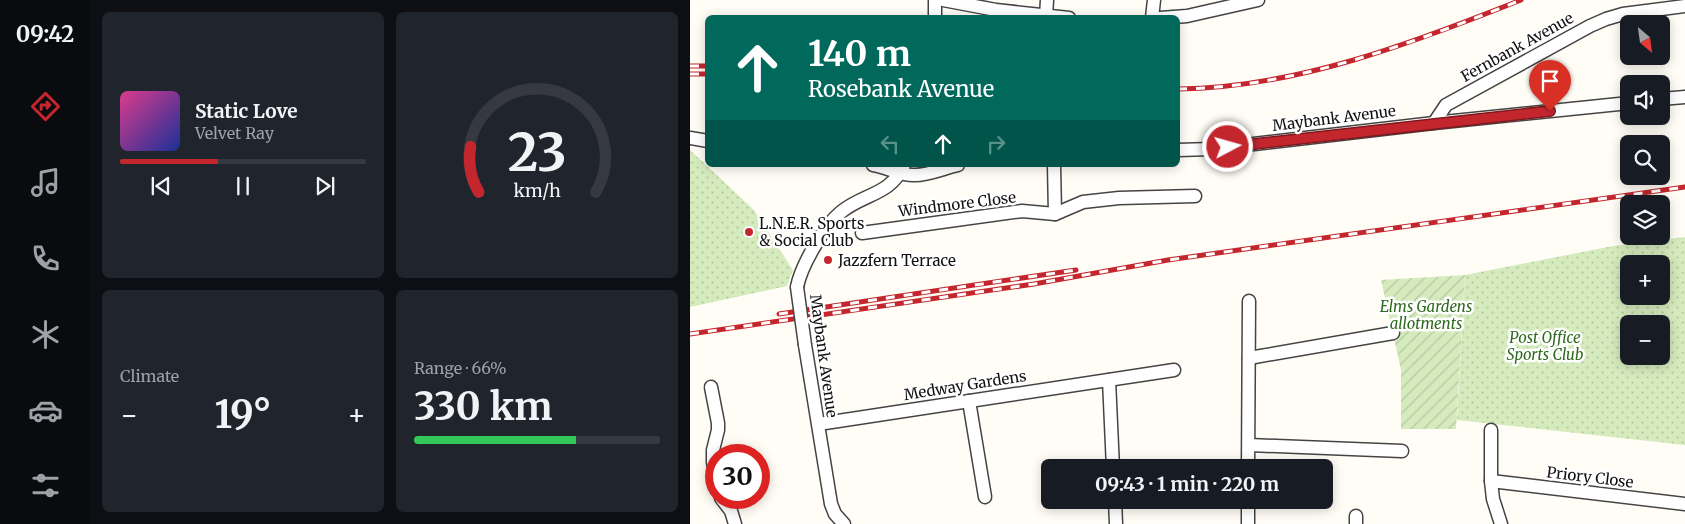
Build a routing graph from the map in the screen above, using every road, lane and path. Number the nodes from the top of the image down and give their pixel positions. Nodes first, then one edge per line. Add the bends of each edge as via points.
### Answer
1 (935, 0) edge
2 (943, 0) edge
3 (1047, 0) edge
4 (1154, 0) edge
5 (1258, 0) edge
6 (1685, 6) edge
7 (935, 15) edge
8 (1038, 15) edge
9 (1046, 15) edge
10 (1152, 15) edge
11 (1180, 16) edge
12 (1685, 97) edge
13 (1670, 98) edge
14 (1620, 104) edge
15 (1434, 123) junction
16 (690, 138) edge
17 (705, 140) edge
18 (1180, 150) edge
19 (886, 167) edge
20 (950, 167) edge
21 (1054, 167) edge
22 (902, 169) edge
23 (1195, 196) dead end
24 (1055, 214) junction
25 (862, 233) dead end
26 (1249, 301) dead end
27 (1393, 334) dead end
28 (1249, 358) junction
29 (1174, 370) dead end
30 (1109, 380) junction
31 (711, 387) dead end
32 (969, 401) junction
33 (825, 423) dead end
34 (1491, 430) dead end
35 (714, 444) edge
36 (1249, 445) junction
37 (1402, 451) dead end
38 (1113, 459) edge
39 (1248, 459) edge
40 (1491, 481) junction
41 (985, 497) dead end
42 (1685, 504) edge
43 (729, 509) edge
44 (1115, 509) edge
45 (1248, 509) edge
46 (734, 524) edge
47 (844, 524) edge
48 (1116, 524) edge
49 (1248, 524) edge
50 (1501, 524) edge

1 - 7 street
2 - 8 street
3 - 9 street
4 - 10 street
5 - 11 street
6 - 15 street, Fernbank Avenue via 1623,14 1590,26 1446,104
12 - 13 street
14 - 15 street, Maybank Avenue
15 - 18 street, Maybank Avenue
16 - 17 street
19 - 22 street
20 - 22 street via 916,176
21 - 24 street
22 - 47 street, Maybank Avenue, bridge via 886,187 842,211 834,219 807,259 797,287 831,504
23 - 24 street, Windmore Close via 1083,202
24 - 25 street, Windmore Close via 1022,212
26 - 28 street
27 - 28 street
28 - 36 street
29 - 30 street, Medway Gardens
30 - 32 street, Medway Gardens
30 - 38 street
31 - 35 street via 718,423
32 - 33 street, Medway Gardens
32 - 41 street
34 - 40 street
36 - 37 street
36 - 39 street
40 - 42 street, Priory Close
40 - 50 street
43 - 46 street
44 - 48 street
45 - 49 street

